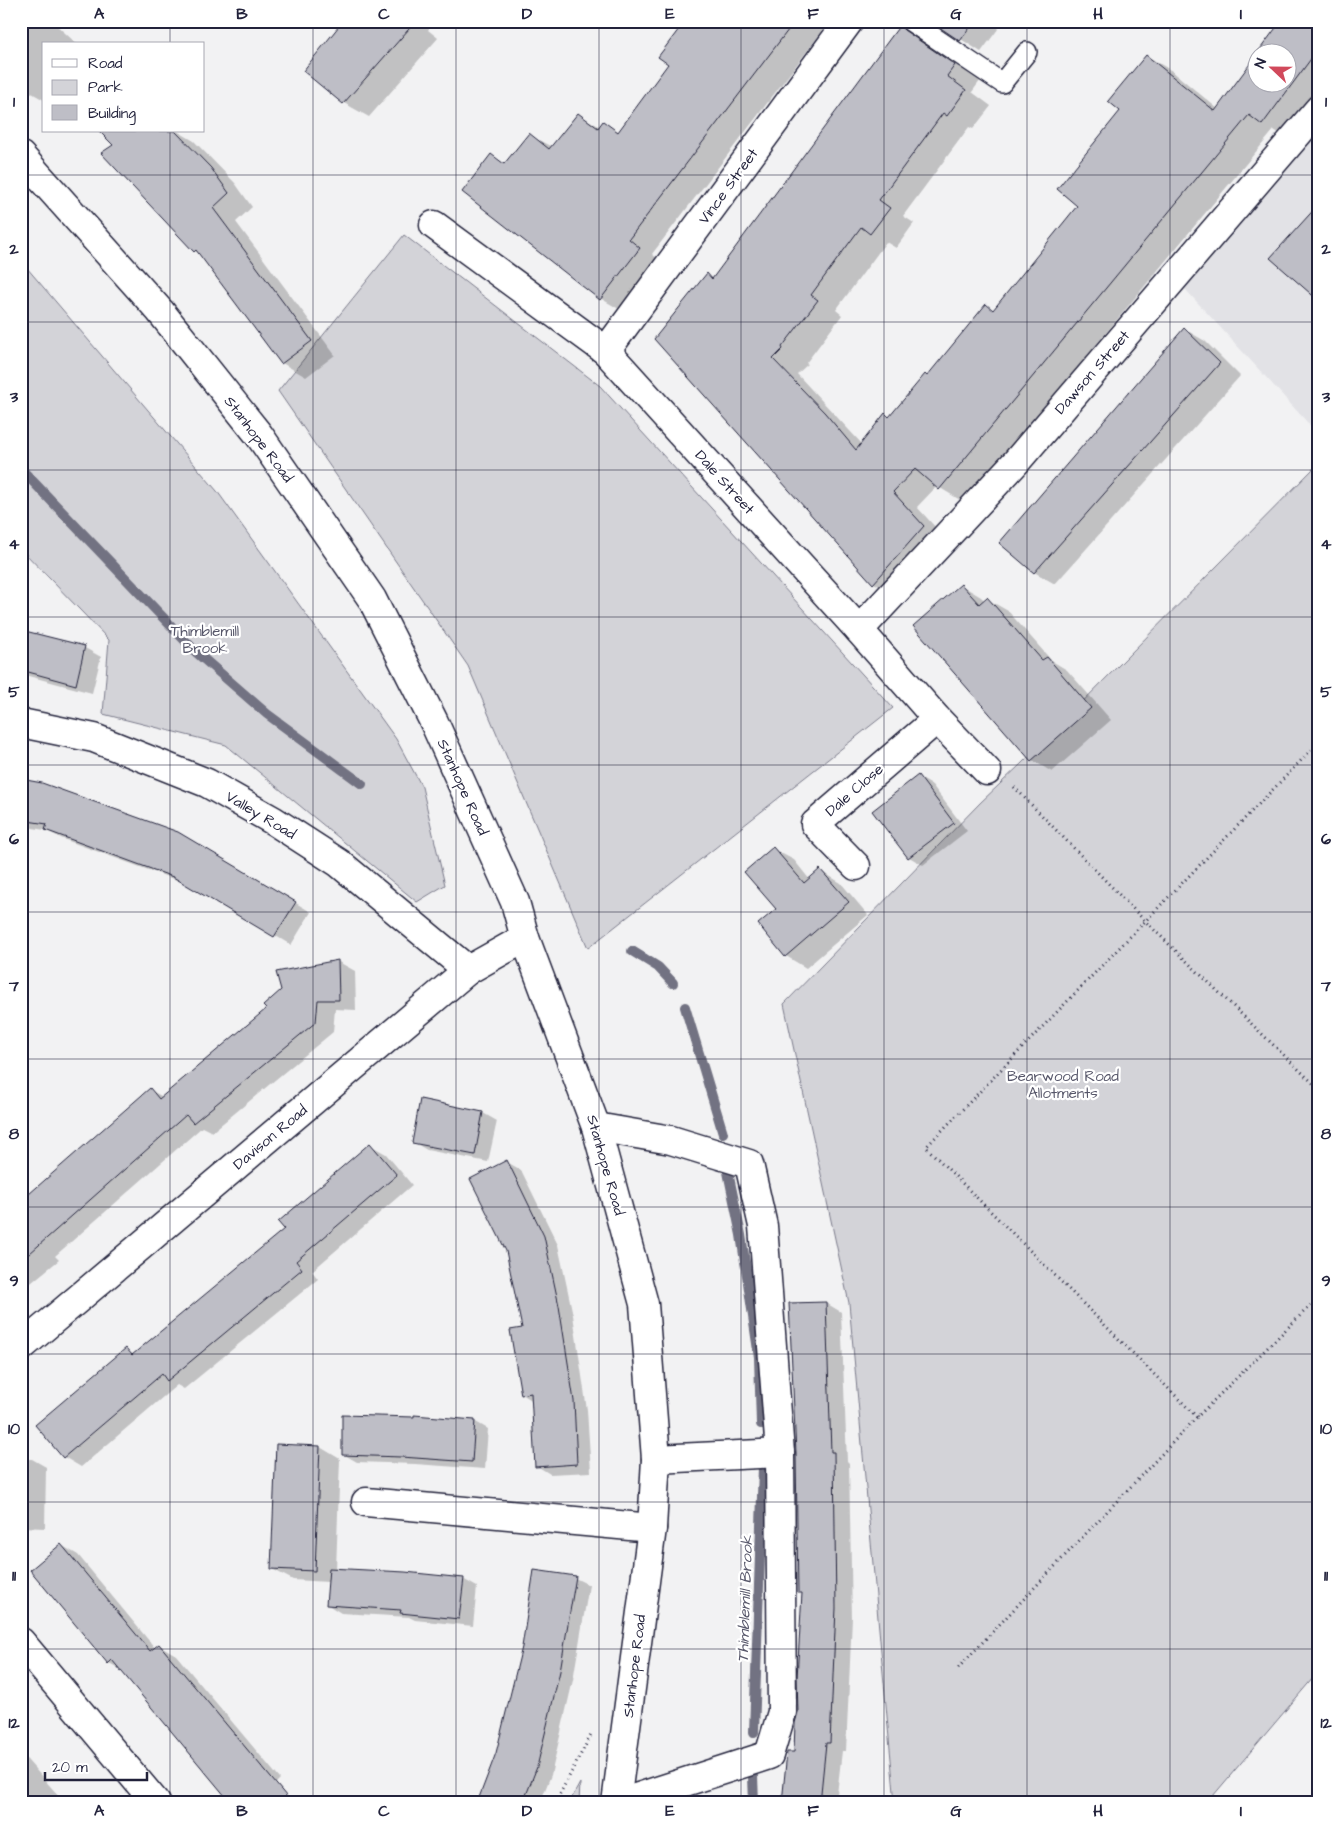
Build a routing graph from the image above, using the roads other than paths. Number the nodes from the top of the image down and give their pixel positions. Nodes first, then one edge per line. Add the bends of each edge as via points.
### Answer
1 (849, 21) edge
2 (910, 21) edge
3 (1028, 52) dead end
4 (1319, 109) edge
5 (21, 156) edge
6 (434, 225) dead end
7 (606, 351) junction
8 (859, 630) junction
9 (937, 719) junction
10 (21, 723) edge
11 (988, 771) dead end
12 (856, 866) dead end
13 (526, 938) junction
14 (468, 970) junction
15 (596, 1127) junction
16 (21, 1347) edge
17 (780, 1453) junction
18 (656, 1459) junction
19 (366, 1502) dead end
20 (652, 1528) junction
21 (21, 1642) edge
22 (156, 1803) edge
23 (618, 1803) edge

1 - 7 street, Vince Street
2 - 3 lane via 1002,83
4 - 8 street, Dawson Street via 1016,462
5 - 13 street, Stanhope Road via 160,312 259,436 372,600 434,722 515,902
6 - 7 street, Dale Street
7 - 8 street, Dale Street
8 - 9 street, Dale Street
9 - 11 street, Dale Street
9 - 12 street, Dale Close via 815,824
10 - 14 street, Valley Road via 94,738 207,783 274,821 338,864
13 - 14 street, Davison Road
13 - 15 street, Stanhope Road
14 - 16 street, Davison Road
15 - 17 street via 671,1140 749,1164 763,1226
15 - 18 street, Stanhope Road via 644,1304
17 - 18 street
17 - 23 street via 782,1712 769,1755
18 - 20 street, Stanhope Road
19 - 20 street
20 - 23 street, Stanhope Road
21 - 22 street

